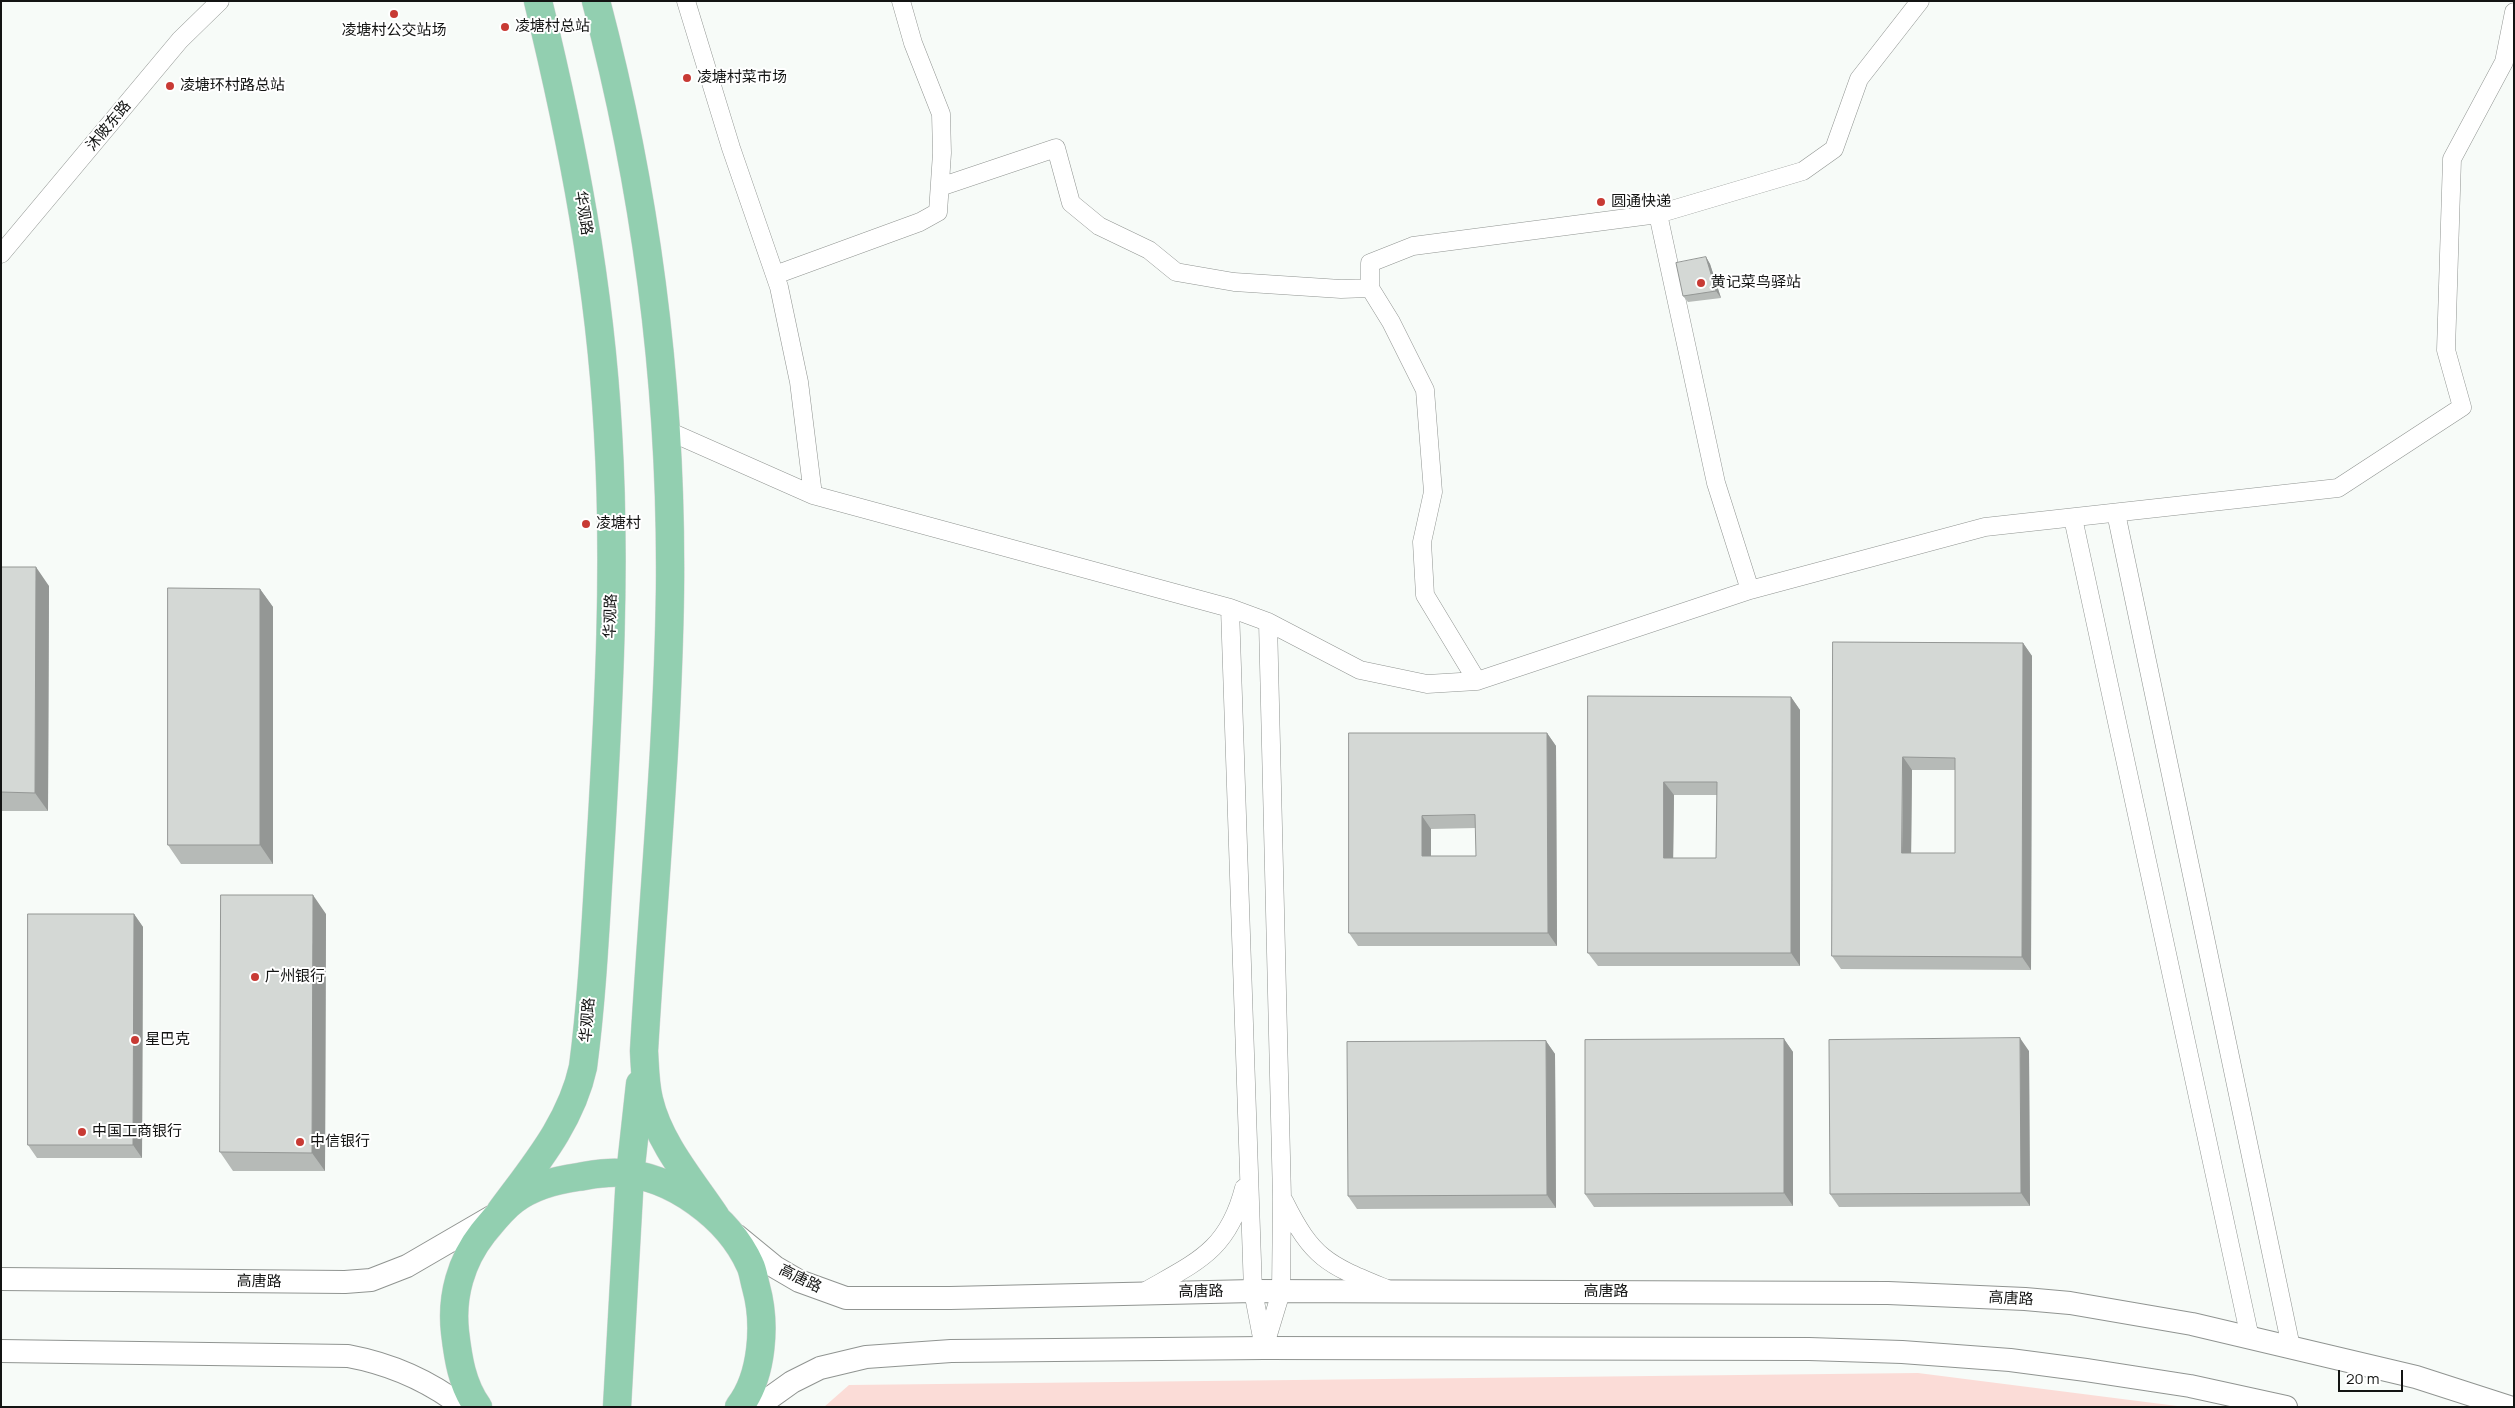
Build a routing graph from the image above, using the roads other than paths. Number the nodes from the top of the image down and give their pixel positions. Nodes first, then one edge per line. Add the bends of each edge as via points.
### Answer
1 (220, 1) edge
2 (538, 1) edge
3 (596, 1) edge
4 (686, 1) edge
5 (901, 1) edge
6 (1920, 1) edge
7 (204, 9) edge
8 (2514, 12) edge
9 (940, 187) junction
10 (1658, 214) junction
11 (1, 254) edge
12 (775, 275) junction
13 (1370, 288) junction
14 (666, 430) junction
15 (813, 494) junction
16 (2116, 513) junction
17 (2073, 518) junction
18 (1750, 590) junction
19 (1230, 608) junction
20 (1268, 622) junction
21 (1477, 681) junction
22 (644, 1051) junction
23 (1249, 1170) junction
24 (630, 1175) junction
25 (1282, 1198) junction
26 (500, 1212) junction
27 (716, 1217) junction
28 (1, 1279) edge
29 (1254, 1291) junction
30 (1144, 1292) junction
31 (1281, 1292) junction
32 (1394, 1292) junction
33 (2250, 1338) junction
34 (2291, 1347) junction
35 (1264, 1348) junction
36 (1, 1351) edge
37 (2190, 1386) junction
38 (463, 1407) edge
39 (478, 1407) edge
40 (617, 1407) edge
41 (739, 1407) edge
42 (757, 1407) edge
43 (2207, 1407) edge
44 (2286, 1407) edge
45 (2508, 1407) edge

1 - 7 street, 沐陂东路
2 - 26 main road, 华观路 via 573,151 596,304 608,430 612,588 603,792 584,1068 578,1093 565,1120
3 - 14 main road via 638,185 655,303
4 - 12 street via 728,139
5 - 9 street via 940,114
6 - 10 street via 1859,79 1834,149 1803,171
7 - 11 street, 沐陂东路
8 - 16 street via 2504,62 2452,159 2446,350 2462,407 2338,488
9 - 12 street via 938,212 920,222
9 - 13 street via 1056,148 1071,203 1099,226 1149,250 1176,272 1234,282
10 - 13 street via 1413,246 1370,263
10 - 18 street via 1716,483
12 - 15 street via 799,382
13 - 21 street via 1425,390 1433,492 1422,542 1425,595
14 - 15 street
14 - 22 main road via 670,560 668,672
15 - 19 street
16 - 17 street
16 - 34 street
17 - 18 street via 1985,527
17 - 33 street
18 - 21 street
19 - 20 street
19 - 23 street
20 - 21 street via 1360,670 1427,684
20 - 25 street
22 - 24 main road
22 - 27 main road via 649,1101 661,1133
23 - 29 street
23 - 30 street via 1231,1227 1214,1248
24 - 26 main road via 597,1174 561,1179 537,1187
24 - 27 main road via 679,1191
24 - 40 main road
25 - 31 street
25 - 32 street via 1298,1230 1322,1258 1339,1269
26 - 28 street, 高唐路 via 407,1266 371,1280
26 - 39 main road via 474,1245 460,1274 453,1316 458,1364
27 - 30 street, 高唐路 via 775,1267 799,1281 846,1298
27 - 41 main road via 751,1265 761,1305 760,1354 746,1398
29 - 30 street, 高唐路
29 - 31 street, 高唐路
29 - 35 street
31 - 32 street, 高唐路
31 - 35 street
32 - 33 street, 高唐路 via 1888,1293 2025,1299 2192,1324
33 - 34 street, 高唐路
34 - 45 street, 高唐路 via 2416,1377
35 - 37 street via 1902,1352 2010,1360
35 - 42 street via 951,1351 866,1357 820,1368 792,1382
36 - 38 street via 348,1356 407,1372
37 - 43 street
37 - 44 street

